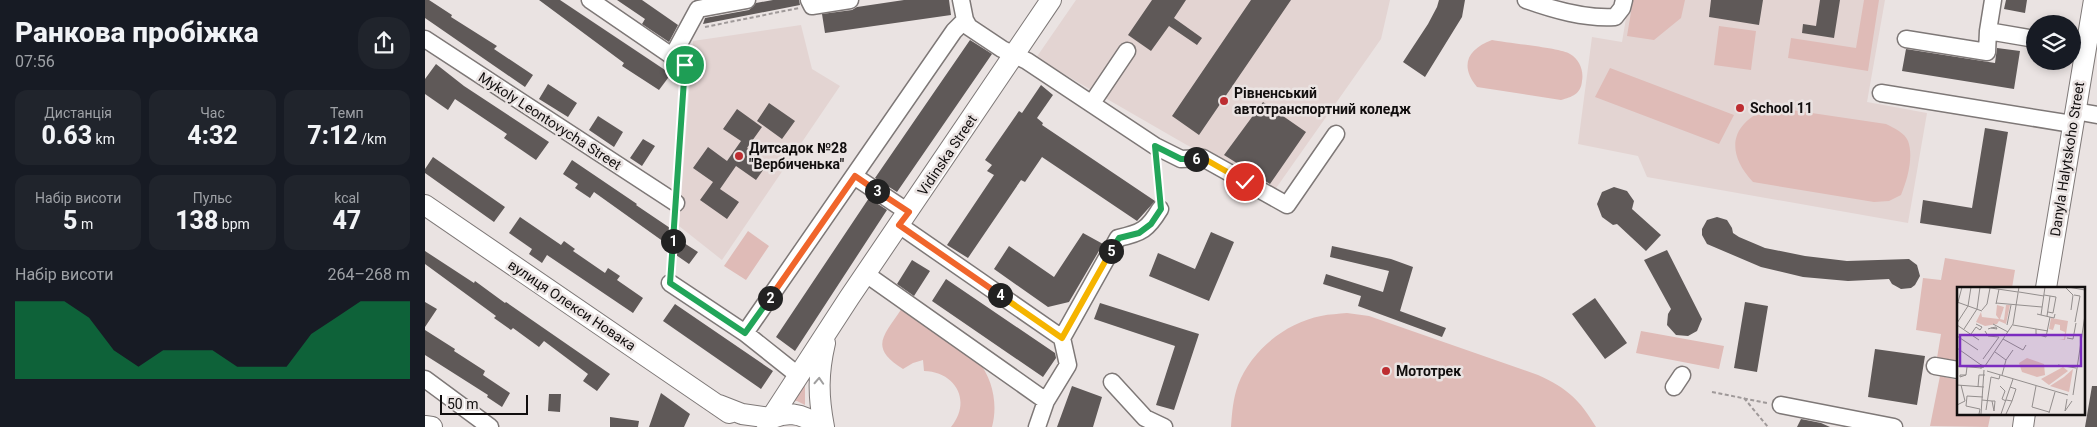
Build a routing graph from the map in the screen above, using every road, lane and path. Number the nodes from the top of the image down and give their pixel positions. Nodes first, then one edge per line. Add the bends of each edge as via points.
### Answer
1 (590, 0) edge
2 (747, 0) edge
3 (850, 0) edge
4 (961, 0) edge
5 (1051, 0) edge
6 (1525, 0) edge
7 (1624, 0) edge
8 (1993, 0) edge
9 (2094, 0) edge
10 (810, 3) edge
11 (965, 20) junction
12 (686, 31) junction
13 (1988, 31) junction
14 (2026, 37) edge
15 (425, 38) edge
16 (1906, 39) dead end
17 (2081, 40) edge
18 (1127, 51) dead end
19 (1014, 55) junction
20 (679, 61) junction
21 (2077, 70) edge
22 (1881, 93) dead end
23 (1092, 103) junction
24 (2097, 114) edge
25 (2074, 117) junction
26 (1335, 134) dead end
27 (1155, 146) junction
28 (855, 176) junction
29 (676, 203) junction
30 (425, 205) edge
31 (1161, 209) joint
32 (904, 219) junction
33 (866, 274) junction
34 (670, 283) joint
35 (2046, 287) edge
36 (745, 333) junction
37 (827, 334) junction
38 (1062, 338) junction
39 (1935, 366) dead end
40 (1957, 370) edge
41 (799, 376) junction
42 (425, 379) edge
43 (1112, 382) dead end
44 (1712, 392) dead end
45 (1744, 398) junction
46 (1046, 401) junction
47 (719, 405) junction
48 (1781, 406) joint
49 (2025, 414) edge
50 (766, 423) edge
51 (425, 426) edge
52 (432, 427) edge
53 (490, 427) edge
54 (743, 427) edge
55 (818, 427) edge
56 (824, 427) edge
57 (1037, 427) edge
58 (1164, 427) edge
59 (1768, 427) edge
60 (1894, 427) edge
61 (2023, 427) edge

1 - 20 street
2 - 12 street via 698,9
3 - 10 street
4 - 11 street
5 - 19 main road, Vidinska Street
6 - 7 street via 1551,9 1602,18 1615,17
8 - 13 street
9 - 17 main road, Danyla Halytskoho Street
10 - 12 path
11 - 19 street via 969,27
11 - 28 street via 954,31
12 - 20 street
13 - 14 street
13 - 16 street via 1987,52
15 - 29 street, Mykoly Leontovycha Street
18 - 23 street
19 - 23 street
19 - 32 main road, Vidinska Street
20 - 29 path
21 - 25 main road, Danyla Halytskoho Street
22 - 25 street
23 - 27 street
24 - 25 street
25 - 35 main road, Danyla Halytskoho Street
26 - 27 street via 1287,205 1203,158 1181,159
27 - 31 path
28 - 32 street
28 - 36 street
29 - 34 path
30 - 47 main road, вулиця Олекси Новака
31 - 38 street via 1151,224 1139,233 1119,238
32 - 33 main road, Vidinska Street
32 - 38 street
33 - 37 main road, Vidinska Street
33 - 46 street
34 - 36 street
36 - 41 street
37 - 41 main road, Vidinska Street
56 -> 37 main road, Vidinska Street via 819,397 820,363
38 - 46 street via 1068,365
39 - 40 street
41 - 50 main road, Vidinska Street
42 - 53 street
43 - 58 street via 1145,418
44 - 45 path
45 - 48 path
45 - 59 path
46 - 57 street
47 - 50 main road, вулиця Олекси Новака
47 - 54 main road, вулиця Олекси Новака
48 - 60 street
49 - 61 main road
50 - 55 main road, вулиця Олекси Новака via 781,414 793,414 804,416
51 - 52 main road

